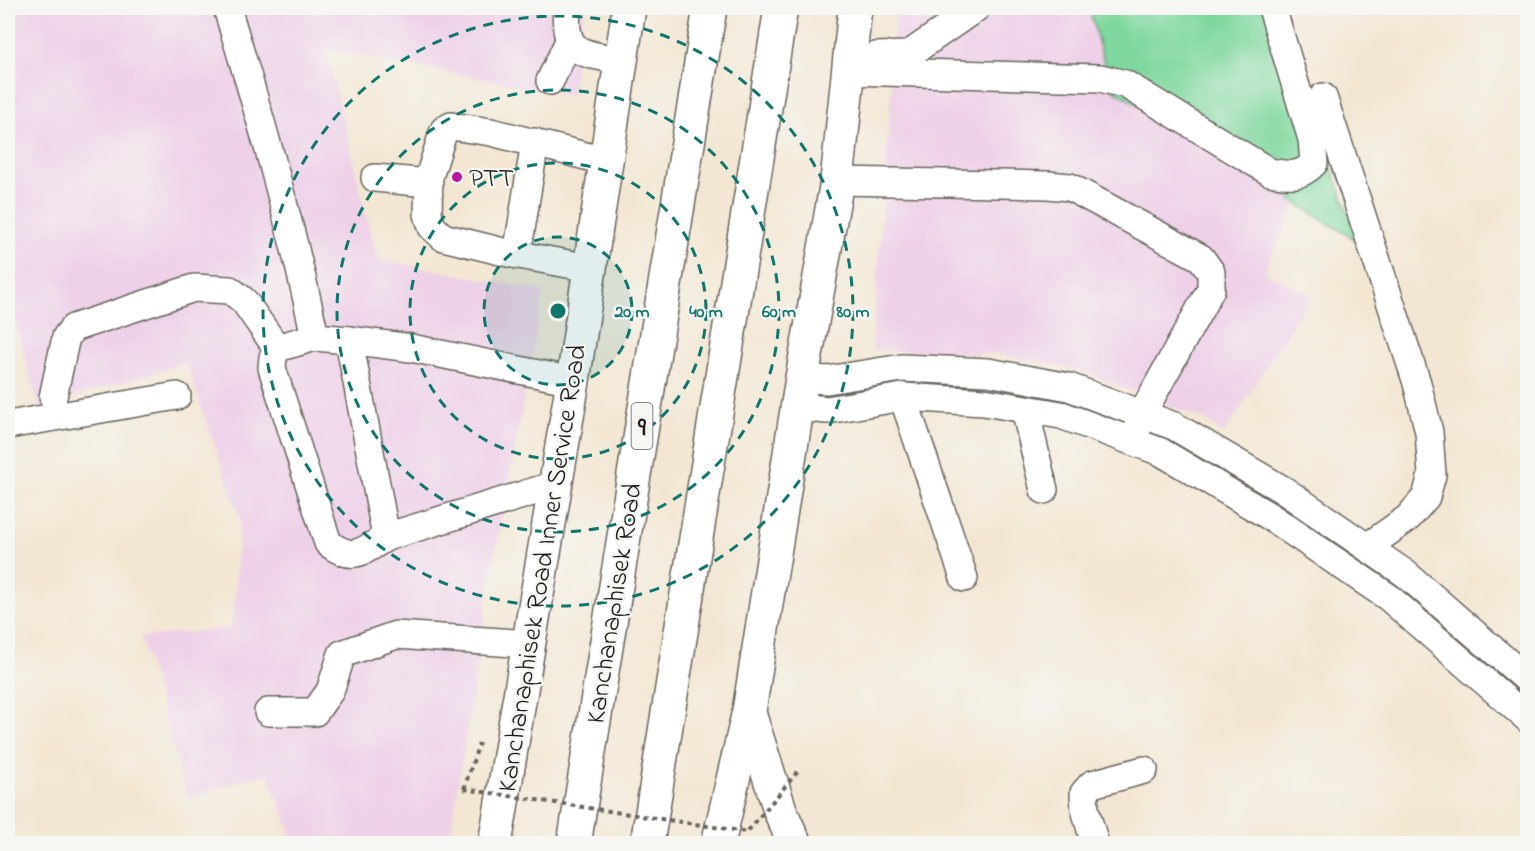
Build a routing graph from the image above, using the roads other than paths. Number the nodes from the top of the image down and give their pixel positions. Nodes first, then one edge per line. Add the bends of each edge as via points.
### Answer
1 (227, 8) edge
2 (567, 8) edge
3 (629, 8) edge
4 (710, 8) edge
5 (781, 8) edge
6 (855, 8) edge
7 (976, 8) edge
8 (1272, 8) edge
9 (569, 40) junction
10 (620, 60) junction
11 (850, 64) junction
12 (550, 81) dead end
13 (1323, 96) dead end
14 (534, 142) junction
15 (605, 160) junction
16 (375, 178) dead end
17 (837, 181) junction
18 (428, 183) junction
19 (517, 255) junction
20 (590, 268) junction
21 (315, 337) junction
22 (349, 340) junction
23 (277, 348) junction
24 (573, 381) junction
25 (801, 393) junction
26 (177, 396) dead end
27 (53, 397) dead end
28 (903, 398) junction
29 (1025, 409) junction
30 (1142, 414) junction
31 (8, 426) edge
32 (1132, 442) junction
33 (1205, 444) junction
34 (1190, 469) junction
35 (555, 485) junction
36 (1044, 490) dead end
37 (386, 537) junction
38 (1367, 547) junction
39 (964, 578) dead end
40 (530, 644) junction
41 (1527, 680) edge
42 (749, 711) junction
43 (268, 712) dead end
44 (1527, 719) edge
45 (1144, 770) dead end
46 (495, 843) edge
47 (574, 843) edge
48 (647, 843) edge
49 (718, 843) edge
50 (795, 843) edge
51 (1095, 843) edge

1 - 21 street
2 - 9 street
3 - 10 main road, Kanchanaphisek Road Inner Service Road
4 - 47 main road, Kanchanaphisek Road / 9
5 - 48 main road
6 - 11 main road
7 - 11 street via 908,55
8 - 11 street via 1312,139 1314,163 1306,172 1290,175 1270,172 1125,84 1100,78
9 - 10 street via 580,53
9 - 12 street
10 - 15 main road, Kanchanaphisek Road Inner Service Road
11 - 17 main road
13 - 38 street via 1430,432 1432,475 1426,497 1408,518
14 - 15 street
14 - 18 street via 451,126 444,130
14 - 19 street
15 - 20 main road, Kanchanaphisek Road Inner Service Road
16 - 18 street
17 - 25 main road
17 - 30 street via 1070,187 1201,258 1211,272 1211,289
18 - 19 street via 428,214 432,227 443,237
19 - 20 street
20 - 24 main road, Kanchanaphisek Road Inner Service Road
21 - 22 street
21 - 23 street
22 - 24 street via 411,348
22 - 37 street
23 - 27 street via 244,301 230,290 194,288 73,328 66,337
23 - 37 street via 272,368 328,543 341,553 361,553
24 - 35 main road, Kanchanaphisek Road Inner Service Road
25 - 28 street via 827,410
25 - 30 street via 827,380 902,368 988,372 1069,387
25 - 42 main road
26 - 31 street
28 - 29 street via 984,402
28 - 39 street
29 - 32 street via 1061,415
29 - 36 street
30 - 32 street
30 - 33 street
32 - 34 street via 1161,452
33 - 34 street
33 - 38 street via 1285,491
34 - 44 street via 1269,516 1388,597
35 - 37 street
35 - 40 main road, Kanchanaphisek Road Inner Service Road
38 - 41 street via 1406,574
40 - 43 street via 396,635 342,654 330,691 315,712
40 - 46 main road, Kanchanaphisek Road Inner Service Road
42 - 49 main road
42 - 50 main road via 781,813
45 - 51 street via 1092,784 1084,793

